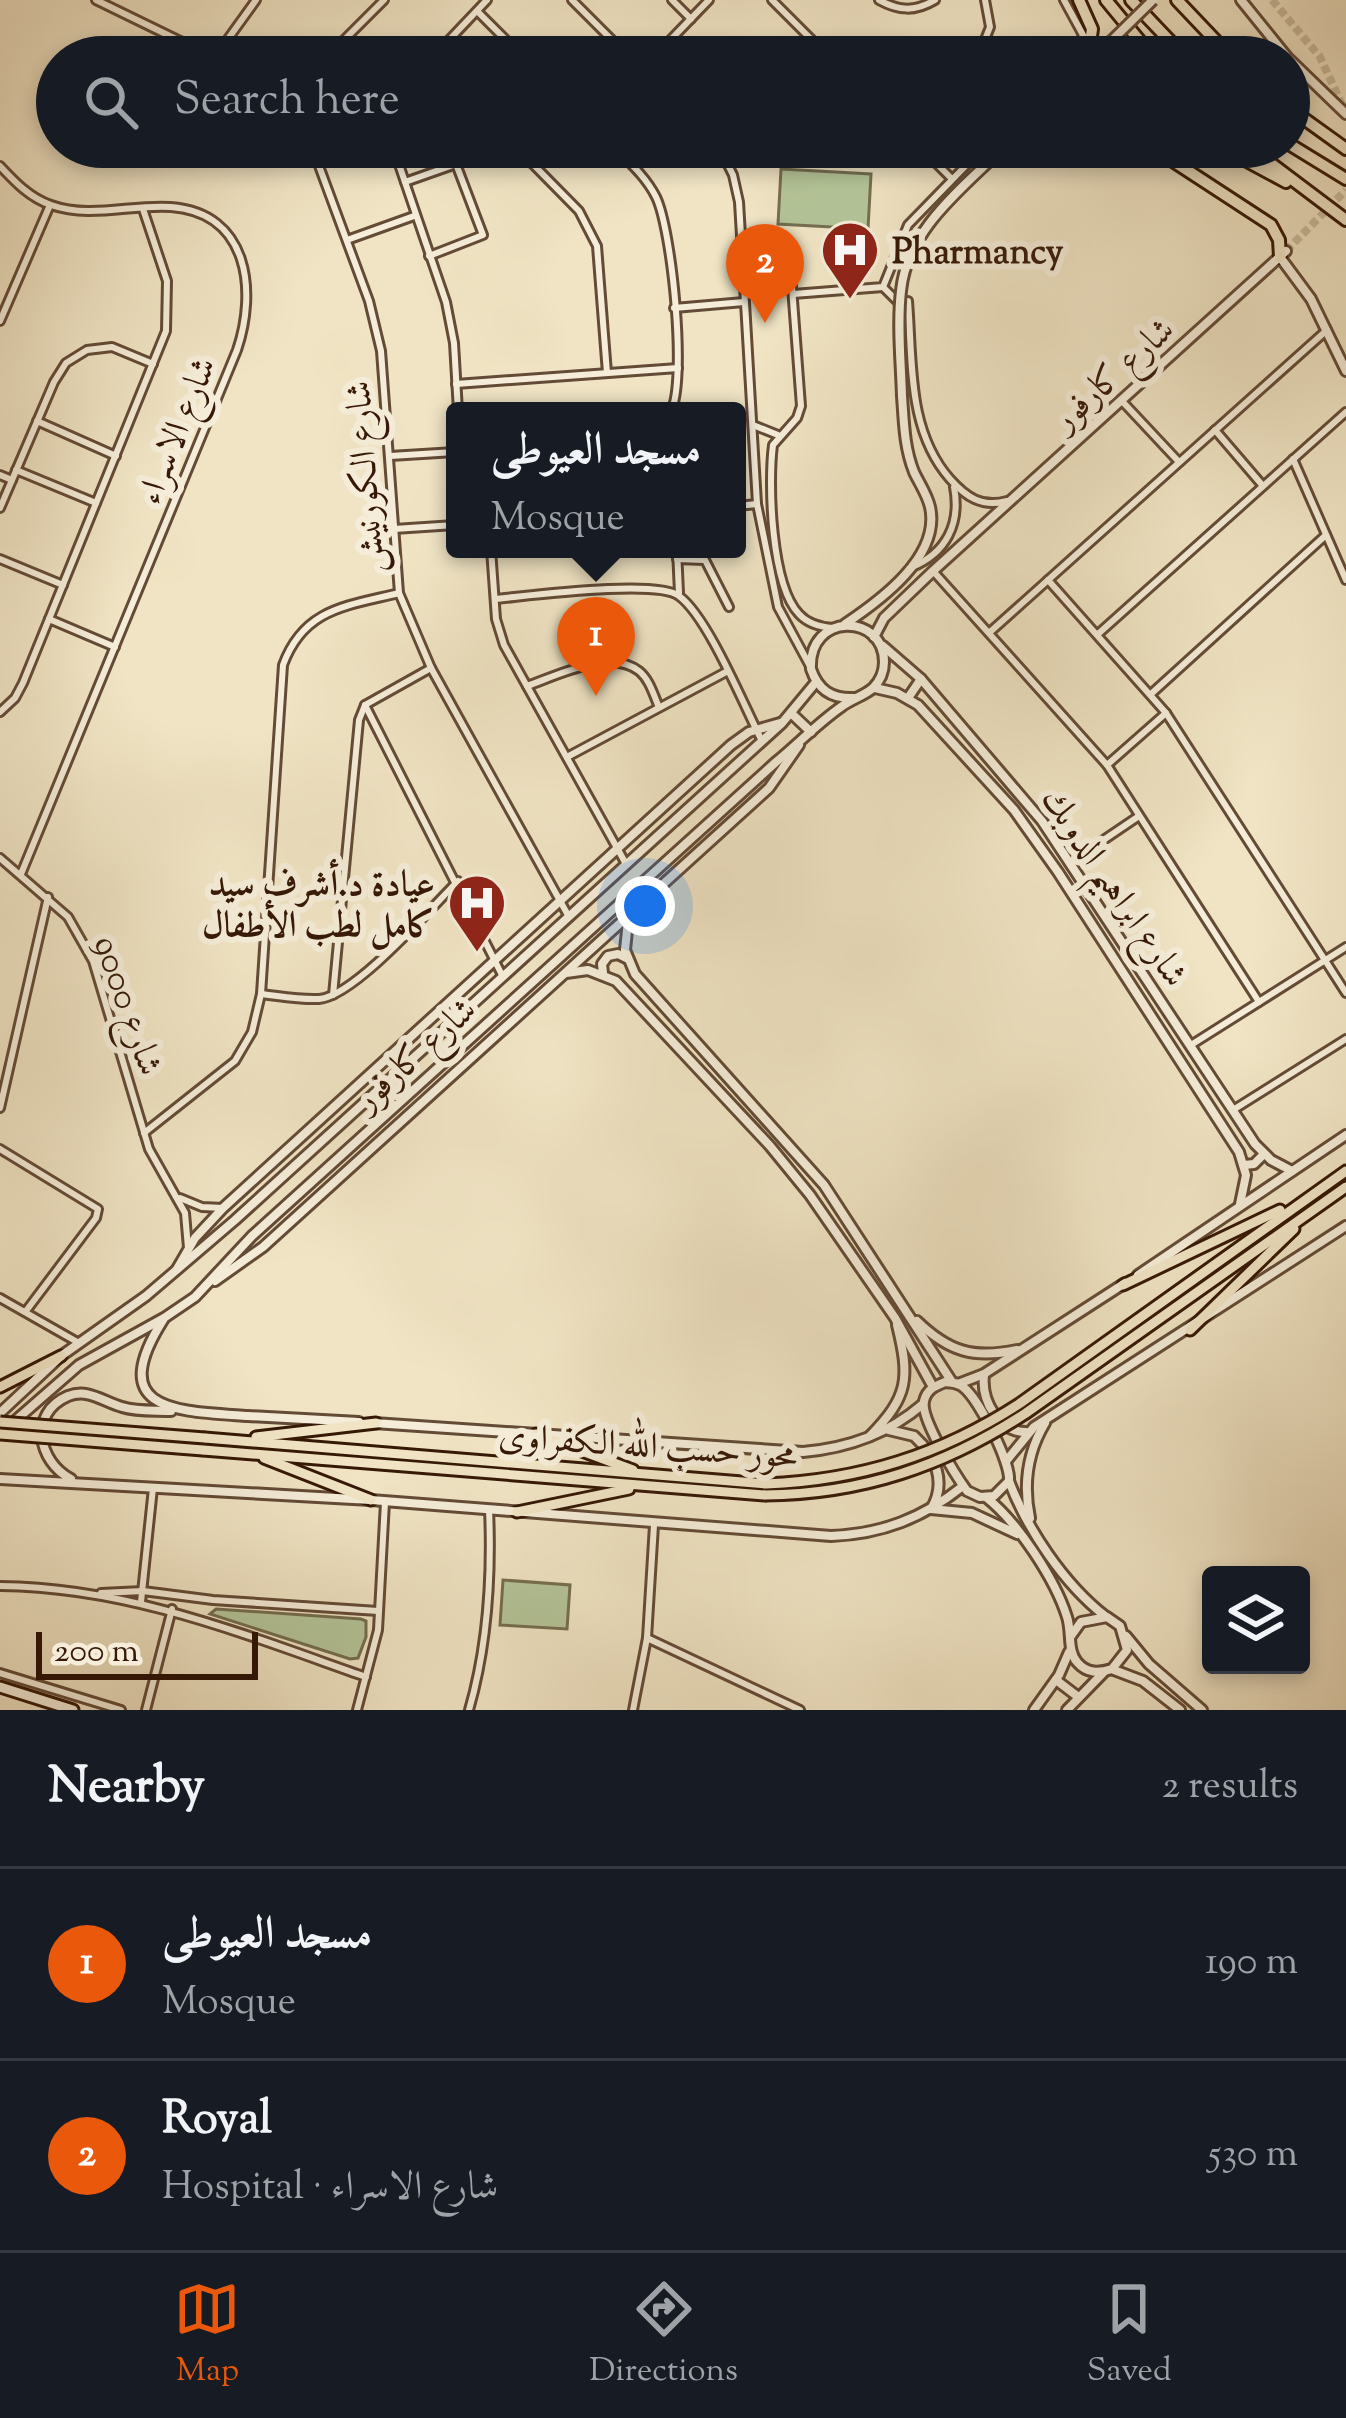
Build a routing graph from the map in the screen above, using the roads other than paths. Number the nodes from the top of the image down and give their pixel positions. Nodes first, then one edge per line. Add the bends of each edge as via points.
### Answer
1 (96, 0) edge
2 (256, 0) edge
3 (384, 0) edge
4 (487, 0) edge
5 (572, 0) edge
6 (672, 0) edge
7 (710, 0) edge
8 (772, 0) edge
9 (879, 0) edge
10 (934, 0) edge
11 (986, 0) edge
12 (1064, 0) edge
13 (1079, 0) edge
14 (1106, 0) edge
15 (1131, 0) edge
16 (1153, 0) edge
17 (1177, 0) edge
18 (1241, 0) edge
19 (477, 10) junction
20 (691, 19) junction
21 (171, 36) edge
22 (229, 36) edge
23 (348, 36) edge
24 (453, 36) edge
25 (503, 36) edge
26 (608, 36) edge
27 (674, 36) edge
28 (809, 36) edge
29 (987, 36) edge
30 (1083, 36) edge
31 (1092, 36) edge
32 (1114, 36) edge
33 (1136, 36) edge
34 (1165, 36) edge
35 (1211, 36) edge
36 (1270, 36) edge
37 (1310, 79) edge
38 (1346, 114) edge
39 (1310, 123) edge
40 (1346, 148) edge
41 (1310, 157) edge
42 (0, 166) edge
43 (320, 168) edge
44 (400, 168) edge
45 (445, 168) edge
46 (460, 168) edge
47 (537, 168) edge
48 (634, 168) edge
49 (728, 168) edge
50 (942, 168) edge
51 (962, 168) edge
52 (983, 168) edge
53 (1184, 168) edge
54 (1255, 168) edge
55 (1275, 168) edge
56 (952, 178) junction
57 (1346, 179) edge
58 (404, 182) junction
59 (1296, 185) junction
60 (50, 205) junction
61 (143, 209) junction
62 (414, 216) junction
63 (1346, 220) edge
64 (347, 240) junction
65 (1283, 254) junction
66 (429, 256) junction
67 (743, 258) junction
68 (884, 287) junction
69 (793, 294) junction
70 (744, 302) junction
71 (674, 308) junction
72 (0, 321) edge
73 (1327, 329) junction
74 (153, 364) junction
75 (678, 368) junction
76 (1346, 371) edge
77 (607, 373) junction
78 (456, 384) junction
79 (1121, 400) junction
80 (457, 402) edge
81 (674, 402) edge
82 (1346, 412) edge
83 (37, 422) junction
84 (753, 425) junction
85 (1215, 430) junction
86 (778, 435) junction
87 (446, 453) edge
88 (116, 456) junction
89 (390, 456) junction
90 (1293, 459) junction
91 (1179, 462) junction
92 (16, 470) junction
93 (0, 475) edge
94 (12, 480) junction
95 (954, 484) junction
96 (1262, 486) junction
97 (1010, 500) junction
98 (96, 503) junction
99 (757, 504) junction
100 (746, 505) edge
101 (0, 508) edge
102 (446, 526) edge
103 (394, 529) junction
104 (1326, 535) junction
105 (492, 558) edge
106 (0, 559) edge
107 (677, 560) joint
108 (908, 568) junction
109 (933, 571) junction
110 (1048, 580) junction
111 (1346, 580) edge
112 (63, 585) junction
113 (399, 593) junction
114 (679, 596) junction
115 (495, 599) junction
116 (870, 605) junction
117 (729, 607) dead end
118 (884, 618) junction
119 (49, 619) junction
120 (838, 626) junction
121 (989, 632) junction
122 (1098, 634) junction
123 (877, 640) junction
124 (115, 647) junction
125 (430, 668) junction
126 (811, 668) junction
127 (726, 672) junction
128 (921, 679) junction
129 (816, 682) junction
130 (527, 686) junction
131 (873, 688) junction
132 (1151, 694) junction
133 (854, 698) junction
134 (908, 698) junction
135 (365, 705) junction
136 (658, 705) junction
137 (0, 712) edge
138 (791, 713) junction
139 (1166, 713) junction
140 (782, 723) junction
141 (755, 729) junction
142 (811, 732) junction
143 (761, 741) junction
144 (800, 742) junction
145 (567, 757) junction
146 (1107, 765) junction
147 (1139, 816) junction
148 (698, 832) junction
149 (617, 848) junction
150 (0, 858) edge
151 (1071, 862) junction
152 (626, 864) junction
153 (681, 869) junction
154 (22, 874) junction
155 (458, 881) junction
156 (48, 897) junction
157 (560, 901) junction
158 (631, 914) junction
159 (569, 916) junction
160 (1346, 947) edge
161 (496, 959) junction
162 (627, 959) junction
163 (1324, 961) junction
164 (565, 973) junction
165 (603, 974) junction
166 (503, 976) junction
167 (261, 994) junction
168 (1346, 994) edge
169 (333, 995) junction
170 (1259, 1002) junction
171 (518, 1017) junction
172 (494, 1018) junction
173 (1346, 1040) edge
174 (1191, 1046) junction
175 (410, 1062) junction
176 (394, 1075) junction
177 (426, 1078) junction
178 (409, 1093) junction
179 (0, 1108) edge
180 (1233, 1110) junction
181 (144, 1133) junction
182 (1346, 1136) edge
183 (0, 1149) edge
184 (310, 1151) junction
185 (1264, 1154) junction
186 (280, 1156) junction
187 (354, 1164) junction
188 (1244, 1165) junction
189 (1292, 1171) junction
190 (1346, 1171) edge
191 (320, 1174) junction
192 (1346, 1187) edge
193 (173, 1193) junction
194 (1306, 1197) junction
195 (1240, 1204) junction
196 (223, 1208) junction
197 (1314, 1209) junction
198 (1346, 1226) edge
199 (188, 1248) junction
200 (176, 1272) junction
201 (208, 1284) junction
202 (1123, 1286) junction
203 (0, 1298) edge
204 (26, 1311) junction
205 (906, 1311) junction
206 (164, 1318) junction
207 (895, 1318) junction
208 (1190, 1330) junction
209 (79, 1342) junction
210 (1024, 1349) junction
211 (61, 1356) junction
212 (984, 1374) junction
213 (955, 1383) junction
214 (0, 1387) edge
215 (933, 1387) junction
216 (11, 1402) junction
217 (923, 1404) junction
218 (1022, 1408) junction
219 (178, 1411) junction
220 (24, 1412) junction
221 (0, 1413) edge
222 (1047, 1418) junction
223 (0, 1423) edge
224 (376, 1423) junction
225 (888, 1430) junction
226 (1028, 1432) junction
227 (0, 1434) edge
228 (536, 1434) junction
229 (238, 1439) junction
230 (867, 1439) junction
231 (204, 1444) junction
232 (253, 1454) junction
233 (1007, 1460) junction
234 (0, 1479) edge
235 (644, 1480) junction
236 (1009, 1481) junction
237 (79, 1482) junction
238 (963, 1486) junction
239 (152, 1488) junction
240 (987, 1498) junction
241 (371, 1501) junction
242 (385, 1502) junction
243 (489, 1509) junction
244 (931, 1509) junction
245 (517, 1512) junction
246 (654, 1525) junction
247 (1034, 1531) junction
248 (1023, 1538) junction
249 (0, 1586) edge
250 (143, 1591) junction
251 (98, 1594) junction
252 (141, 1602) junction
253 (172, 1609) junction
254 (378, 1611) junction
255 (1106, 1617) junction
256 (1125, 1633) junction
257 (647, 1638) junction
258 (1071, 1640) junction
259 (1149, 1664) junction
260 (1108, 1671) junction
261 (0, 1672) edge
262 (366, 1677) junction
263 (1139, 1679) junction
264 (1056, 1680) junction
265 (0, 1687) edge
266 (30, 1696) junction
267 (1077, 1696) junction
268 (48, 1707) edge
269 (30, 1710) edge
270 (73, 1710) edge
271 (121, 1710) edge
272 (146, 1710) edge
273 (357, 1710) edge
274 (469, 1710) edge
275 (634, 1710) edge
276 (800, 1710) edge
277 (1034, 1710) edge
278 (1067, 1710) edge
279 (1180, 1710) edge
280 (1202, 1710) edge

1 - 21 street
2 - 22 street
3 - 23 street
4 - 19 street
5 - 26 street
6 - 20 street
7 - 20 street
8 - 28 street
9 - 10 street via 908,9
11 - 29 street
12 - 30 street
13 - 31 highway
14 - 33 highway
15 - 34 highway
16 - 32 street, bridge
17 - 35 highway
18 - 36 street
19 - 24 street
19 - 25 street
20 - 27 street
37 - 38 street
39 - 40 highway
41 - 57 highway
42 - 60 street
43 - 64 street, شارع الكورنيش
44 - 58 street
45 - 58 street
46 - 66 street via 483,236
47 - 77 street via 592,234
48 - 71 street via 668,233
49 - 67 street
50 - 56 street
51 - 56 street
52 - 108 street, bridge via 929,223 907,261 902,396 909,457 932,519 928,542
53 - 65 highway via 1271,225
54 - 59 highway
55 - 59 highway
56 - 68 street via 908,225
58 - 62 street
59 - 63 highway
60 - 61 street, شارع الاسراء
60 - 72 street
61 - 74 street via 169,298
61 - 124 street, شارع الاسراء via 178,207 220,227 242,257 248,312
62 - 64 street
62 - 66 street
64 - 89 street, شارع الكورنيش via 381,350
65 - 73 street
65 - 79 street, شارع كارفور
66 - 78 street via 446,302
67 - 69 street via 782,261
67 - 70 street
68 - 69 street
68 - 95 street via 909,302 920,430
69 - 86 street via 801,410
70 - 71 street
70 - 84 street
71 - 75 street
73 - 76 street
73 - 85 street
74 - 83 street via 112,347 76,355
74 - 88 street
75 - 77 street
75 - 81 street
77 - 78 street
78 - 80 street
79 - 91 street
79 - 97 street, شارع كارفور
82 - 90 street
83 - 88 street
83 - 92 street
84 - 86 street
84 - 99 street
85 - 91 street
85 - 96 street
86 - 120 street via 773,516 786,586 803,618
87 - 89 street
88 - 98 street
89 - 103 street, شارع الكورنيش
90 - 96 street
90 - 104 street
91 - 110 street
92 - 94 street
92 - 98 street
93 - 94 street
94 - 101 street
95 - 97 street via 973,500
95 - 108 street via 948,539 931,559
96 - 122 street
97 - 109 street, شارع كارفور
98 - 112 street
99 - 100 street
99 - 126 street via 778,607
102 - 103 street
103 - 113 street, شارع الكورنيش
104 - 111 street
104 - 132 street
105 - 115 street
106 - 112 street
107 - 114 street
107 - 117 street via 705,560
108 - 116 street
109 - 118 street, شارع كارفور
109 - 121 street
110 - 121 street
110 - 122 street
112 - 119 street
113 - 125 street, شارع الكورنيش
113 - 167 street via 318,616 283,665
114 - 115 street via 653,587
114 - 127 street
115 - 130 street via 504,645
116 - 118 street
116 - 120 street
118 - 123 street, شارع كارفور
119 - 124 street
119 - 137 street via 15,698
120 - 123 street via 860,627
120 - 126 street via 812,649
121 - 146 street
122 - 132 street
123 - 128 street, شارع ابراهيم الدوبك
123 - 131 street via 883,671
124 - 154 street, شارع الاسراء
125 - 135 street
125 - 157 street, شارع الكورنيش
126 - 129 street
127 - 136 street
127 - 141 street
128 - 134 street
128 - 151 street, شارع ابراهيم الدوبك
129 - 133 street via 833,696
129 - 138 street, شارع كارفور
130 - 136 street via 622,664 647,679
130 - 145 street
131 - 133 street
131 - 134 street, شارع ابراهيم الدوبك
132 - 139 street
133 - 142 street, شارع كارفور
134 - 188 street, شارع ابراهيم الدوبك via 1029,830
135 - 155 street
135 - 169 street
136 - 145 street
138 - 140 street, شارع كارفور
138 - 142 street
139 - 146 street
139 - 163 street
140 - 141 street
140 - 143 street, شارع كارفور
141 - 143 street
141 - 149 street
142 - 144 street, شارع كارفور
143 - 152 street, شارع كارفور
144 - 148 street, شارع كارفور
144 - 153 street via 777,780
145 - 149 street
146 - 147 street
147 - 151 street
147 - 170 street
148 - 153 street
148 - 172 street, شارع كارفور
149 - 152 street
149 - 157 street
150 - 154 street, شارع 9000
151 - 174 street, شارع ابراهيم الدوبك
152 - 159 street, شارع كارفور
153 - 158 street
154 - 156 street, شارع 9000
155 - 161 street
155 - 169 street
156 - 179 street
156 - 181 street, شارع 9000 via 93,962
157 - 159 street, شارع الكورنيش
157 - 161 street
158 - 162 street
158 - 164 street
159 - 166 street, شارع كارفور
160 - 163 street
161 - 166 street
161 - 186 street
162 - 165 street via 608,956
162 - 205 street via 804,1160
163 - 168 street
163 - 170 street
164 - 165 street
164 - 171 street
165 - 207 street via 790,1171
166 - 175 street, شارع كارفور
167 - 169 street
167 - 181 street via 235,1060
170 - 174 street
171 - 172 street
171 - 187 street
172 - 177 street, شارع كارفور
173 - 180 street
174 - 180 street, شارع ابراهيم الدوبك
175 - 176 street, شارع كارفور
175 - 177 street via 412,1073
176 - 178 street
176 - 184 street, شارع كارفور
177 - 178 street, شارع كارفور
178 - 191 street, شارع كارفور
180 - 185 street, شارع ابراهيم الدوبك
181 - 193 street, شارع 9000
182 - 189 street
183 - 204 street via 98,1209
184 - 186 street
184 - 200 street, شارع كارفور
185 - 188 street
185 - 189 street, شارع ابراهيم الدوبك
186 - 196 street
187 - 191 street
187 - 201 street
188 - 195 street
189 - 195 street
190 - 194 main road, محور حسب الله الكفراوى
191 - 201 street, شارع كارفور
192 - 197 main road, محور حسب الله الكفراوى
193 - 196 street
193 - 199 street, شارع 9000 via 188,1224
194 - 202 main road
194 - 218 main road, محور حسب الله الكفراوى
195 - 202 street
196 - 199 street
197 - 208 main road
197 - 218 main road, محور حسب الله الكفراوى
198 - 208 street
199 - 200 street
200 - 209 street, شارع كارفور
201 - 206 street, شارع كارفور
202 - 210 street
203 - 204 street
204 - 209 street
205 - 210 street via 962,1353
205 - 213 street
206 - 219 street via 140,1375 150,1395
206 - 220 street, شارع كارفور via 95,1353
207 - 215 street
207 - 230 street via 904,1388
208 - 222 street
209 - 211 street, شارع كارفور
210 - 212 street
211 - 214 main road
211 - 216 street, شارع كارفور
212 - 213 street
212 - 226 street via 985,1395 1003,1425
213 - 215 street
213 - 233 street
215 - 217 street
216 - 220 street
216 - 221 street, شارع كارفور
217 - 225 street
217 - 238 street
218 - 235 main road, محور حسب الله الكفراوى, bridge via 977,1443 844,1490
219 - 224 street
219 - 237 street via 129,1409 91,1394 62,1399 41,1440 53,1467
220 - 227 street, شارع كارفور
222 - 226 street
222 - 247 street via 1028,1465
223 - 231 main road, محور حسب الله الكفراوى, bridge
224 - 228 street
224 - 229 main road
225 - 230 street
225 - 244 street via 914,1436 936,1467 940,1489
226 - 233 street
227 - 231 main road, محور حسب الله الكفراوى, bridge
228 - 230 street via 802,1452
228 - 235 main road
229 - 231 main road, محور حسب الله الكفراوى
229 - 235 main road, محور حسب الله الكفراوى
231 - 232 main road, محور حسب الله الكفراوى
232 - 235 main road, محور حسب الله الكفراوى
232 - 241 main road
233 - 236 street
234 - 237 street
235 - 245 main road
236 - 240 street
236 - 247 street
237 - 239 street
238 - 240 street
238 - 244 street
239 - 241 street
239 - 250 street
240 - 248 street
241 - 242 street
242 - 243 street
242 - 254 street
243 - 245 street
243 - 274 street via 484,1645
244 - 246 street via 852,1535
244 - 248 street via 972,1513
245 - 246 street
246 - 257 street
247 - 255 street
248 - 258 street via 1063,1604
249 - 251 street
250 - 251 street
250 - 252 street
250 - 254 street
251 - 252 street
252 - 253 street
253 - 262 street
253 - 272 street
254 - 262 street
255 - 256 street
255 - 258 street via 1081,1622
256 - 259 street
256 - 260 street via 1124,1658
257 - 275 street
257 - 276 street
258 - 260 street via 1081,1666
258 - 264 street
259 - 263 street
259 - 280 street
260 - 263 street
260 - 267 street
261 - 271 street
262 - 273 street
263 - 279 street
264 - 267 street
264 - 277 street
265 - 266 main road
266 - 268 main road
266 - 269 main road
267 - 278 street
268 - 270 main road

